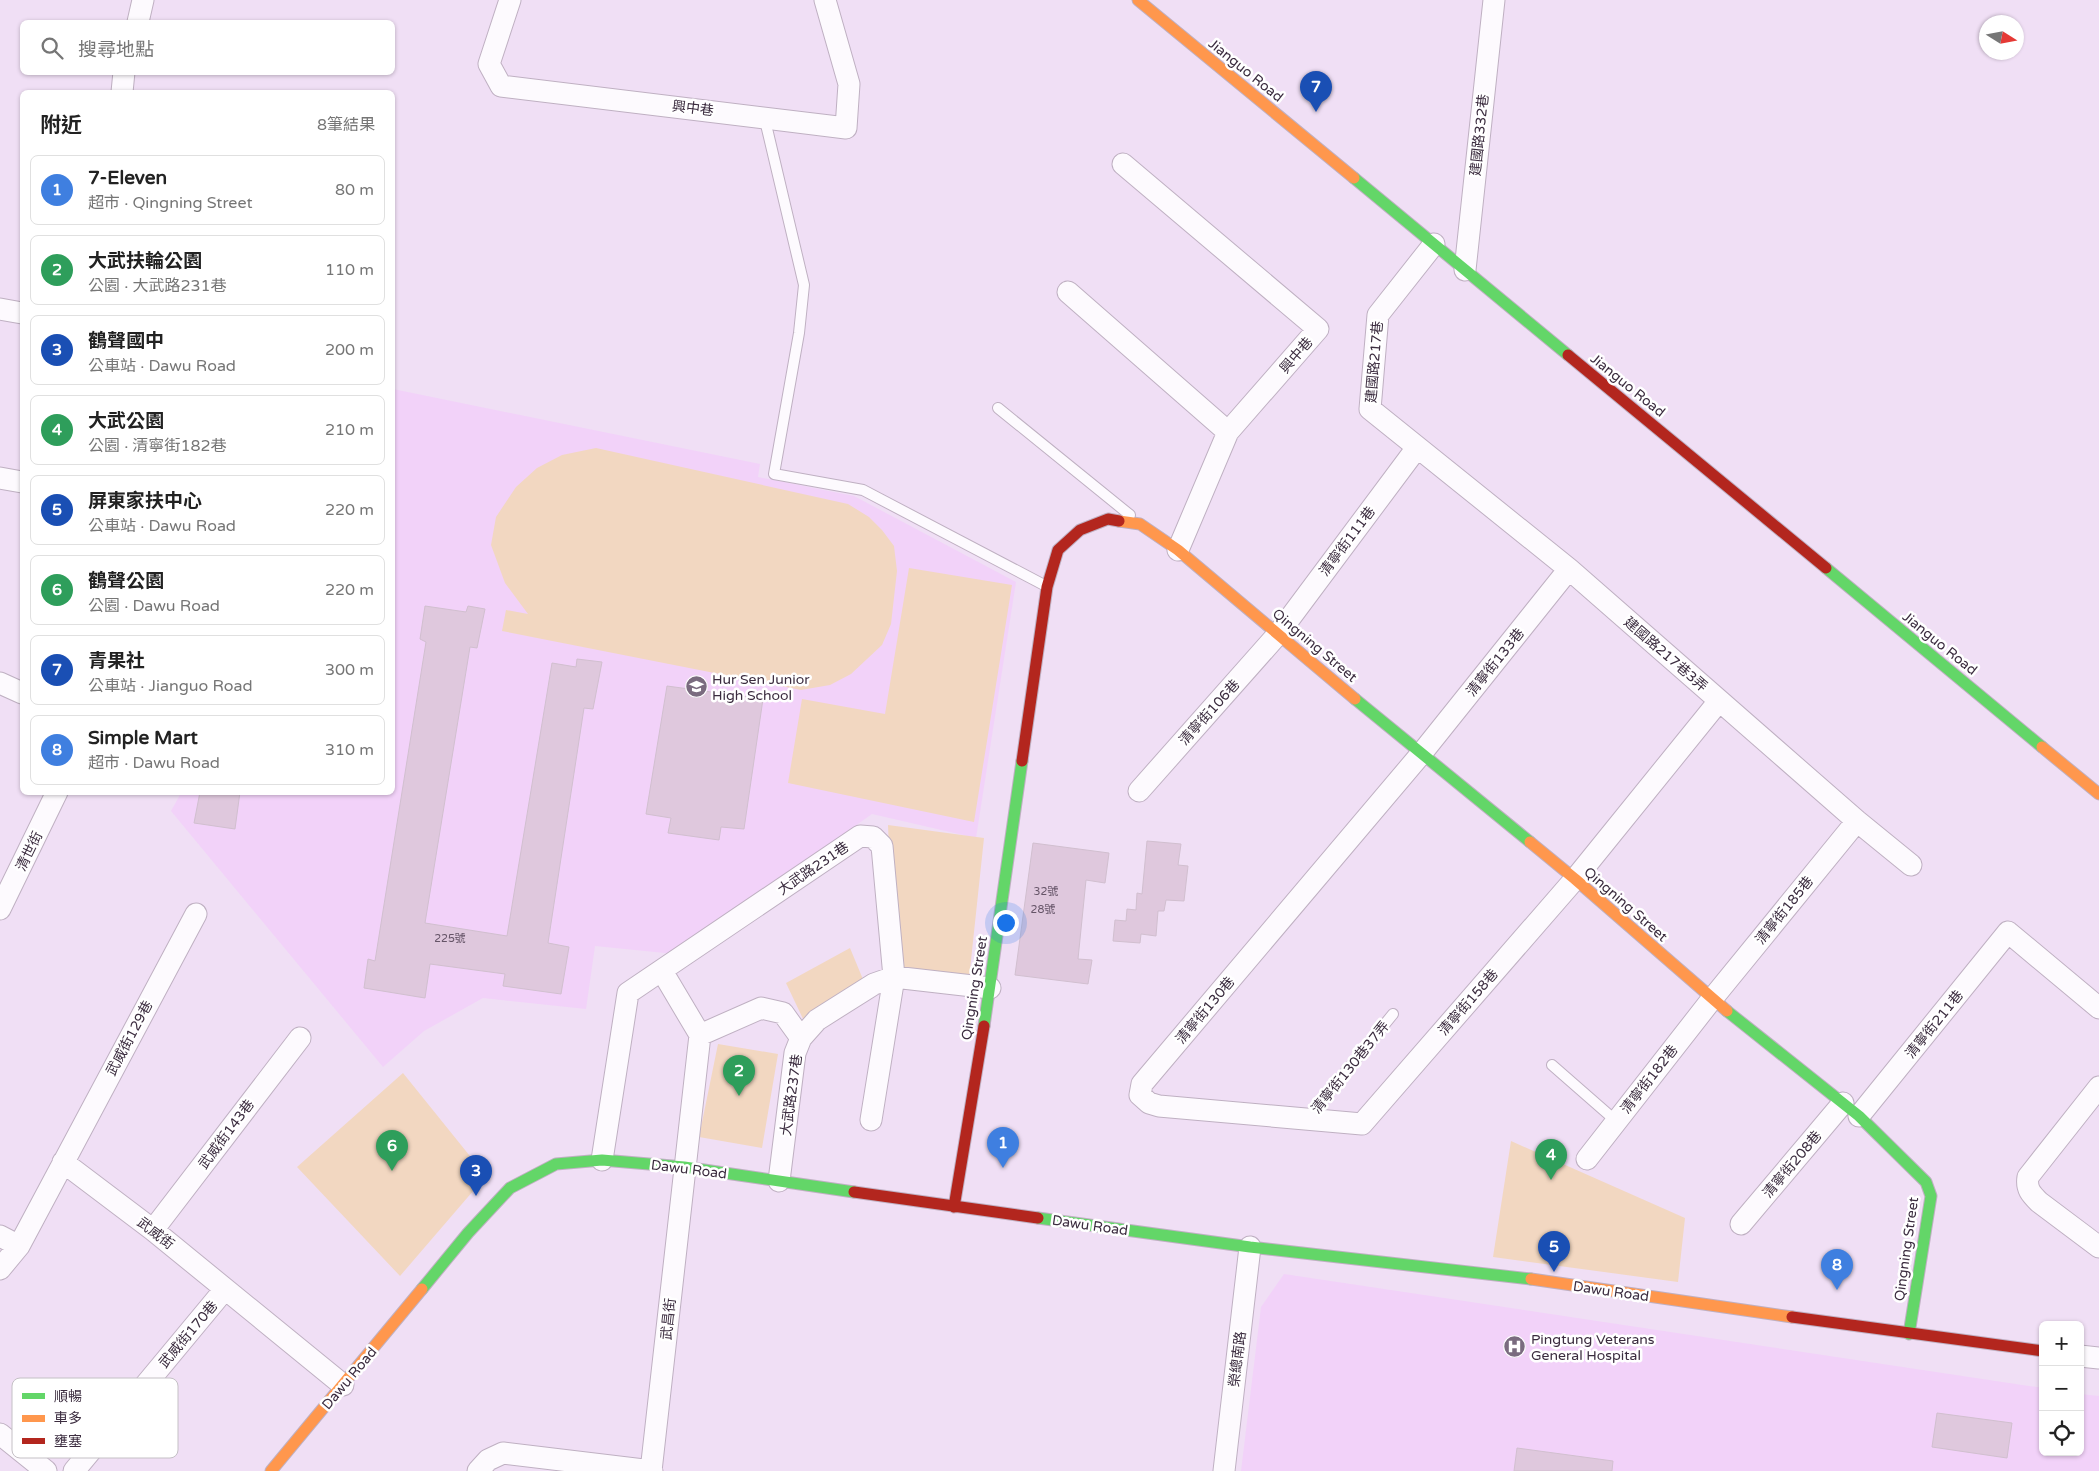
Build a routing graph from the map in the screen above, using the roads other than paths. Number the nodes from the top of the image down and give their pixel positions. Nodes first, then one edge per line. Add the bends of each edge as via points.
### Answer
1 (142, 0) edge
2 (510, 0) edge
3 (825, 0) edge
4 (1138, 0) edge
5 (1494, 0) edge
6 (138, 20) edge
7 (124, 75) edge
8 (122, 90) edge
9 (764, 116) junction
10 (1123, 164) dead end
11 (1434, 244) junction
12 (1465, 270) junction
13 (1068, 292) dead end
14 (0, 309) edge
15 (20, 313) edge
16 (998, 408) dead end
17 (1228, 432) junction
18 (1416, 449) junction
19 (0, 478) edge
20 (20, 482) edge
21 (1140, 524) junction
22 (1178, 550) junction
23 (1569, 570) junction
24 (1047, 587) junction
25 (1278, 634) junction
26 (0, 683) edge
27 (20, 692) edge
28 (1719, 700) junction
29 (1421, 754) junction
30 (1139, 791) dead end
31 (2099, 794) edge
32 (56, 795) edge
33 (1857, 821) junction
34 (1911, 866) dead end
35 (1575, 879) junction
36 (0, 909) edge
37 (196, 914) dead end
38 (662, 971) junction
39 (894, 977) junction
40 (990, 988) junction
41 (1712, 999) junction
42 (2099, 1008) edge
43 (1393, 1014) dead end
44 (700, 1035) junction
45 (300, 1038) dead end
46 (801, 1038) junction
47 (1552, 1065) dead end
48 (2099, 1087) edge
49 (1851, 1110) junction
50 (1308, 1119) junction
51 (871, 1120) dead end
52 (1616, 1121) junction
53 (1362, 1124) joint
54 (1587, 1159) dead end
55 (602, 1160) junction
56 (63, 1162) junction
57 (684, 1167) junction
58 (779, 1181) junction
59 (954, 1207) junction
60 (1741, 1224) dead end
61 (153, 1230) junction
62 (0, 1236) edge
63 (19, 1246) junction
64 (2098, 1246) edge
65 (1250, 1247) junction
66 (0, 1269) edge
67 (225, 1289) junction
68 (1909, 1334) junction
69 (2039, 1350) edge
70 (2084, 1356) edge
71 (2099, 1358) edge
72 (151, 1378) edge
73 (343, 1385) junction
74 (0, 1434) edge
75 (12, 1444) edge
76 (30, 1458) edge
77 (85, 1458) edge
78 (46, 1471) edge
79 (74, 1471) edge
80 (271, 1471) edge
81 (478, 1471) edge
82 (652, 1471) edge
83 (1224, 1471) edge

1 - 6 street
2 - 9 street, 興中巷 via 488,64 501,86
3 - 9 street, 興中巷 via 849,84 846,128
4 - 11 street, Jianguo Road
5 - 12 street, 建國路332巷
7 - 8 street
9 - 24 lane via 804,285 799,333 774,474 863,490
10 - 17 street, 興中巷 via 1318,329
11 - 12 street, Jianguo Road
11 - 18 street, 建國路217巷 via 1378,314 1374,352 1370,409
12 - 31 street, Jianguo Road
13 - 17 street
14 - 15 street
16 - 21 lane
17 - 22 street, 興中巷
18 - 23 street, 建國路217巷3弄
18 - 25 street, 清寧街111巷
19 - 20 street
21 - 22 street, Qingning Street
21 - 24 street, Qingning Street via 1108,519 1080,530 1058,550
22 - 25 street, Qingning Street
23 - 28 street, 建國路217巷3弄
23 - 29 street, 清寧街133巷
24 - 40 street, Qingning Street
25 - 29 street, Qingning Street
25 - 30 street, 清寧街106巷
26 - 27 street
28 - 33 street, 建國路217巷3弄
28 - 35 street, 清寧街158巷
29 - 35 street, Qingning Street
29 - 50 street, 清寧街130巷 via 1142,1084 1140,1095 1149,1104 1159,1106
32 - 36 street, 清世街
33 - 34 street, 建國路217巷3弄
33 - 41 street, 清寧街185巷
35 - 41 street, Qingning Street
35 - 53 street, 清寧街158巷
37 - 56 street, 武威街129巷
38 - 39 street, 大武路231巷 via 860,836 872,837 882,846
38 - 44 street
38 - 55 street, 大武路231巷 via 628,993
39 - 40 street, 大武路237巷
39 - 46 street, 大武路237巷 via 874,984 817,1020
39 - 51 street, 大武路231巷
40 - 59 street, Qingning Street
41 - 49 street, Qingning Street
41 - 52 street, 清寧街182巷
42 - 49 street, 清寧街211巷 via 2008,932
43 - 50 lane, 清寧街130巷37弄
44 - 46 street via 761,1008 783,1013
44 - 57 street
45 - 61 street, 武威街143巷
46 - 58 street, 大武路237巷 via 795,1053
47 - 52 lane
48 - 64 street via 2028,1177 2027,1185 2039,1202
49 - 60 street, 清寧街208巷
49 - 68 street, Qingning Street via 1926,1182 1931,1196
50 - 53 street, 清寧街130巷
52 - 54 street, 清寧街182巷
55 - 57 street, Dawu Road
55 - 73 street, Dawu Road via 556,1164 510,1188 468,1233
56 - 61 street, 武威街
56 - 63 street
57 - 58 street, Dawu Road
57 - 82 street, 武昌街
58 - 59 street, Dawu Road
59 - 65 street, Dawu Road
61 - 67 street, 武威街
62 - 63 street
63 - 66 street
65 - 68 street, Dawu Road via 1544,1281
65 - 83 street, 榮總南路
67 - 72 street, 武威街170巷
67 - 73 street, 武威街
68 - 69 street, Dawu Road
70 - 71 street
73 - 80 street, Dawu Road
74 - 75 street
76 - 78 street
77 - 79 street, 武威街170巷
81 - 82 street via 488,1460 503,1453

